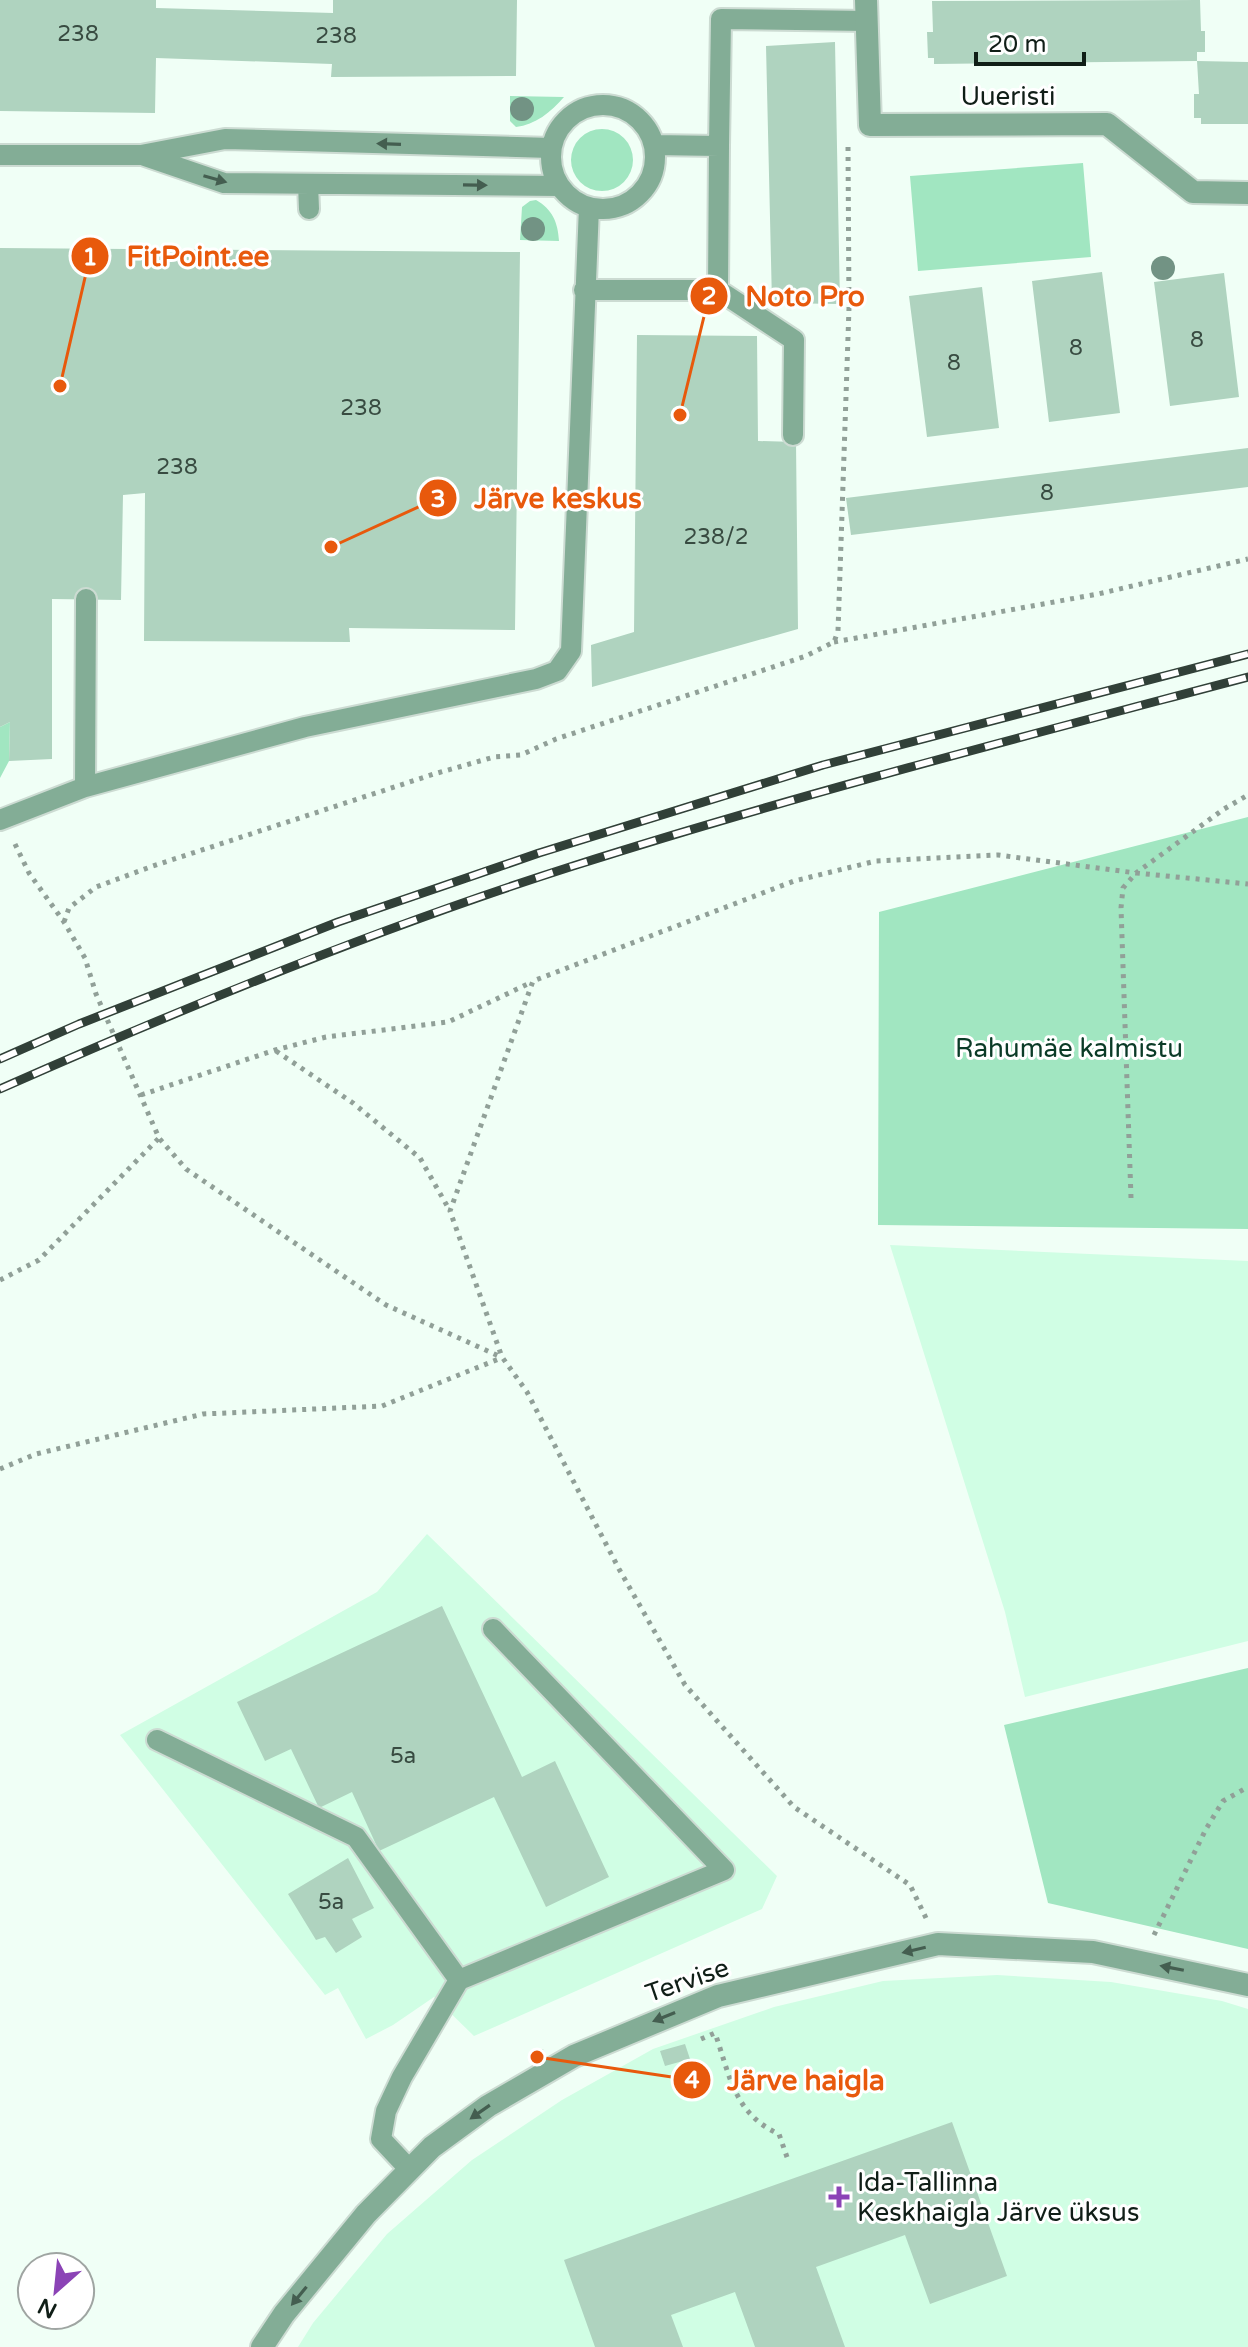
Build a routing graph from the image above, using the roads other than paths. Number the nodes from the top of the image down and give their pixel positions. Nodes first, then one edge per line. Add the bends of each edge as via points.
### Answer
1 (867, 10) edge
2 (308, 121) dead end
3 (307, 142) junction
4 (654, 145) junction
5 (719, 146) junction
6 (551, 148) junction
7 (0, 155) edge
8 (141, 155) junction
9 (308, 184) junction
10 (559, 186) junction
11 (1248, 193) edge
12 (589, 207) junction
13 (309, 209) dead end
14 (584, 290) junction
15 (718, 290) junction
16 (793, 435) dead end
17 (86, 599) dead end
18 (85, 787) junction
19 (2, 819) edge
20 (493, 1629) dead end
21 (157, 1740) dead end
22 (459, 1980) junction
23 (1248, 1985) edge
24 (410, 2170) junction
25 (262, 2347) edge

1 - 5 lane via 721,19
1 - 11 street, Uueristi via 870,125 1107,124 1193,192
2 - 3 lane
6 -> 3 lane
3 - 8 lane via 225,139
4 - 5 lane
4 - 6 lane via 634,115 600,105 568,118
4 - 12 lane via 651,178 642,192 614,209
5 - 15 lane
6 - 10 lane
7 - 8 lane
8 -> 9 lane via 224,183
9 -> 10 lane
9 - 13 lane
10 - 12 lane
12 - 14 lane
14 - 15 lane
14 - 18 lane via 571,651 557,671 305,727
15 - 16 lane via 794,340
17 - 18 lane
18 - 19 lane
20 - 22 lane via 724,1870
21 - 22 lane via 356,1837
22 - 24 lane via 386,2111 381,2139
23 -> 24 street, Tervise via 1093,1952 938,1944 718,1996 655,2020 574,2056 488,2106
24 -> 25 street, Tervise via 366,2214

